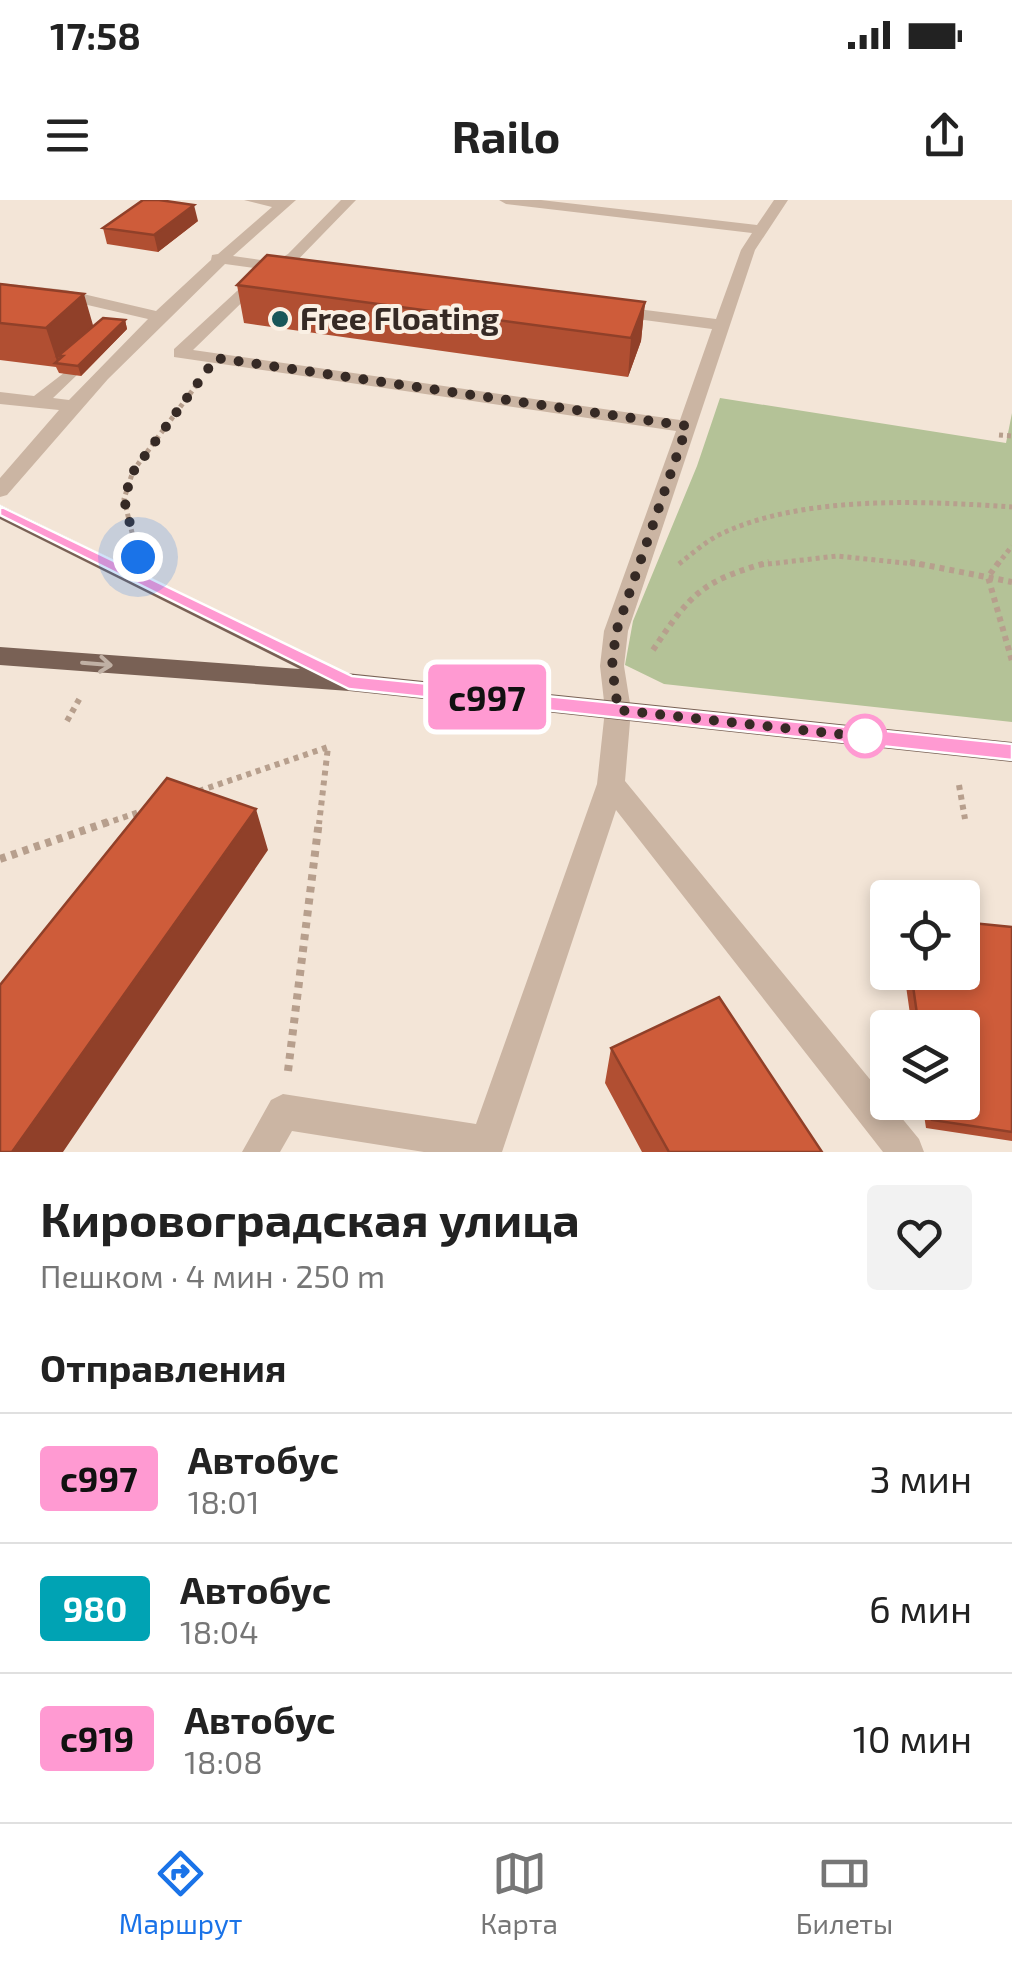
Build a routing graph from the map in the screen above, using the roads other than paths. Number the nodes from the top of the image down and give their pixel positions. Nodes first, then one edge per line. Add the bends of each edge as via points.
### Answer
1 (251, 200) edge
2 (349, 200) edge
3 (506, 200) edge
4 (781, 200) edge
5 (286, 202) edge
6 (758, 230) junction
7 (217, 258) junction
8 (286, 268) junction
9 (0, 288) edge
10 (586, 308) edge
11 (160, 318) junction
12 (722, 325) junction
13 (69, 374) edge
14 (0, 398) edge
15 (39, 402) junction
16 (71, 406) junction
17 (687, 426) junction
18 (0, 491) edge
19 (0, 511) edge
20 (0, 656) edge
21 (349, 682) junction
22 (618, 710) junction
23 (1012, 752) edge
24 (611, 784) junction
25 (260, 1152) edge
26 (906, 1152) edge

1 - 5 street
2 - 8 street
3 - 6 street
4 - 6 street
5 - 7 street
6 - 12 street
7 - 8 street
7 - 11 street
8 - 17 street via 258,278 180,353
9 - 11 street
10 - 12 street
11 - 16 street
12 - 17 street
13 - 15 street
14 - 15 street
15 - 16 street
16 - 18 street
17 - 22 street via 616,632
19 - 21 main road
20 -> 21 main road
21 - 22 main road
22 - 23 main road
22 - 24 street
24 - 25 street via 487,1144 283,1112
24 - 26 street

